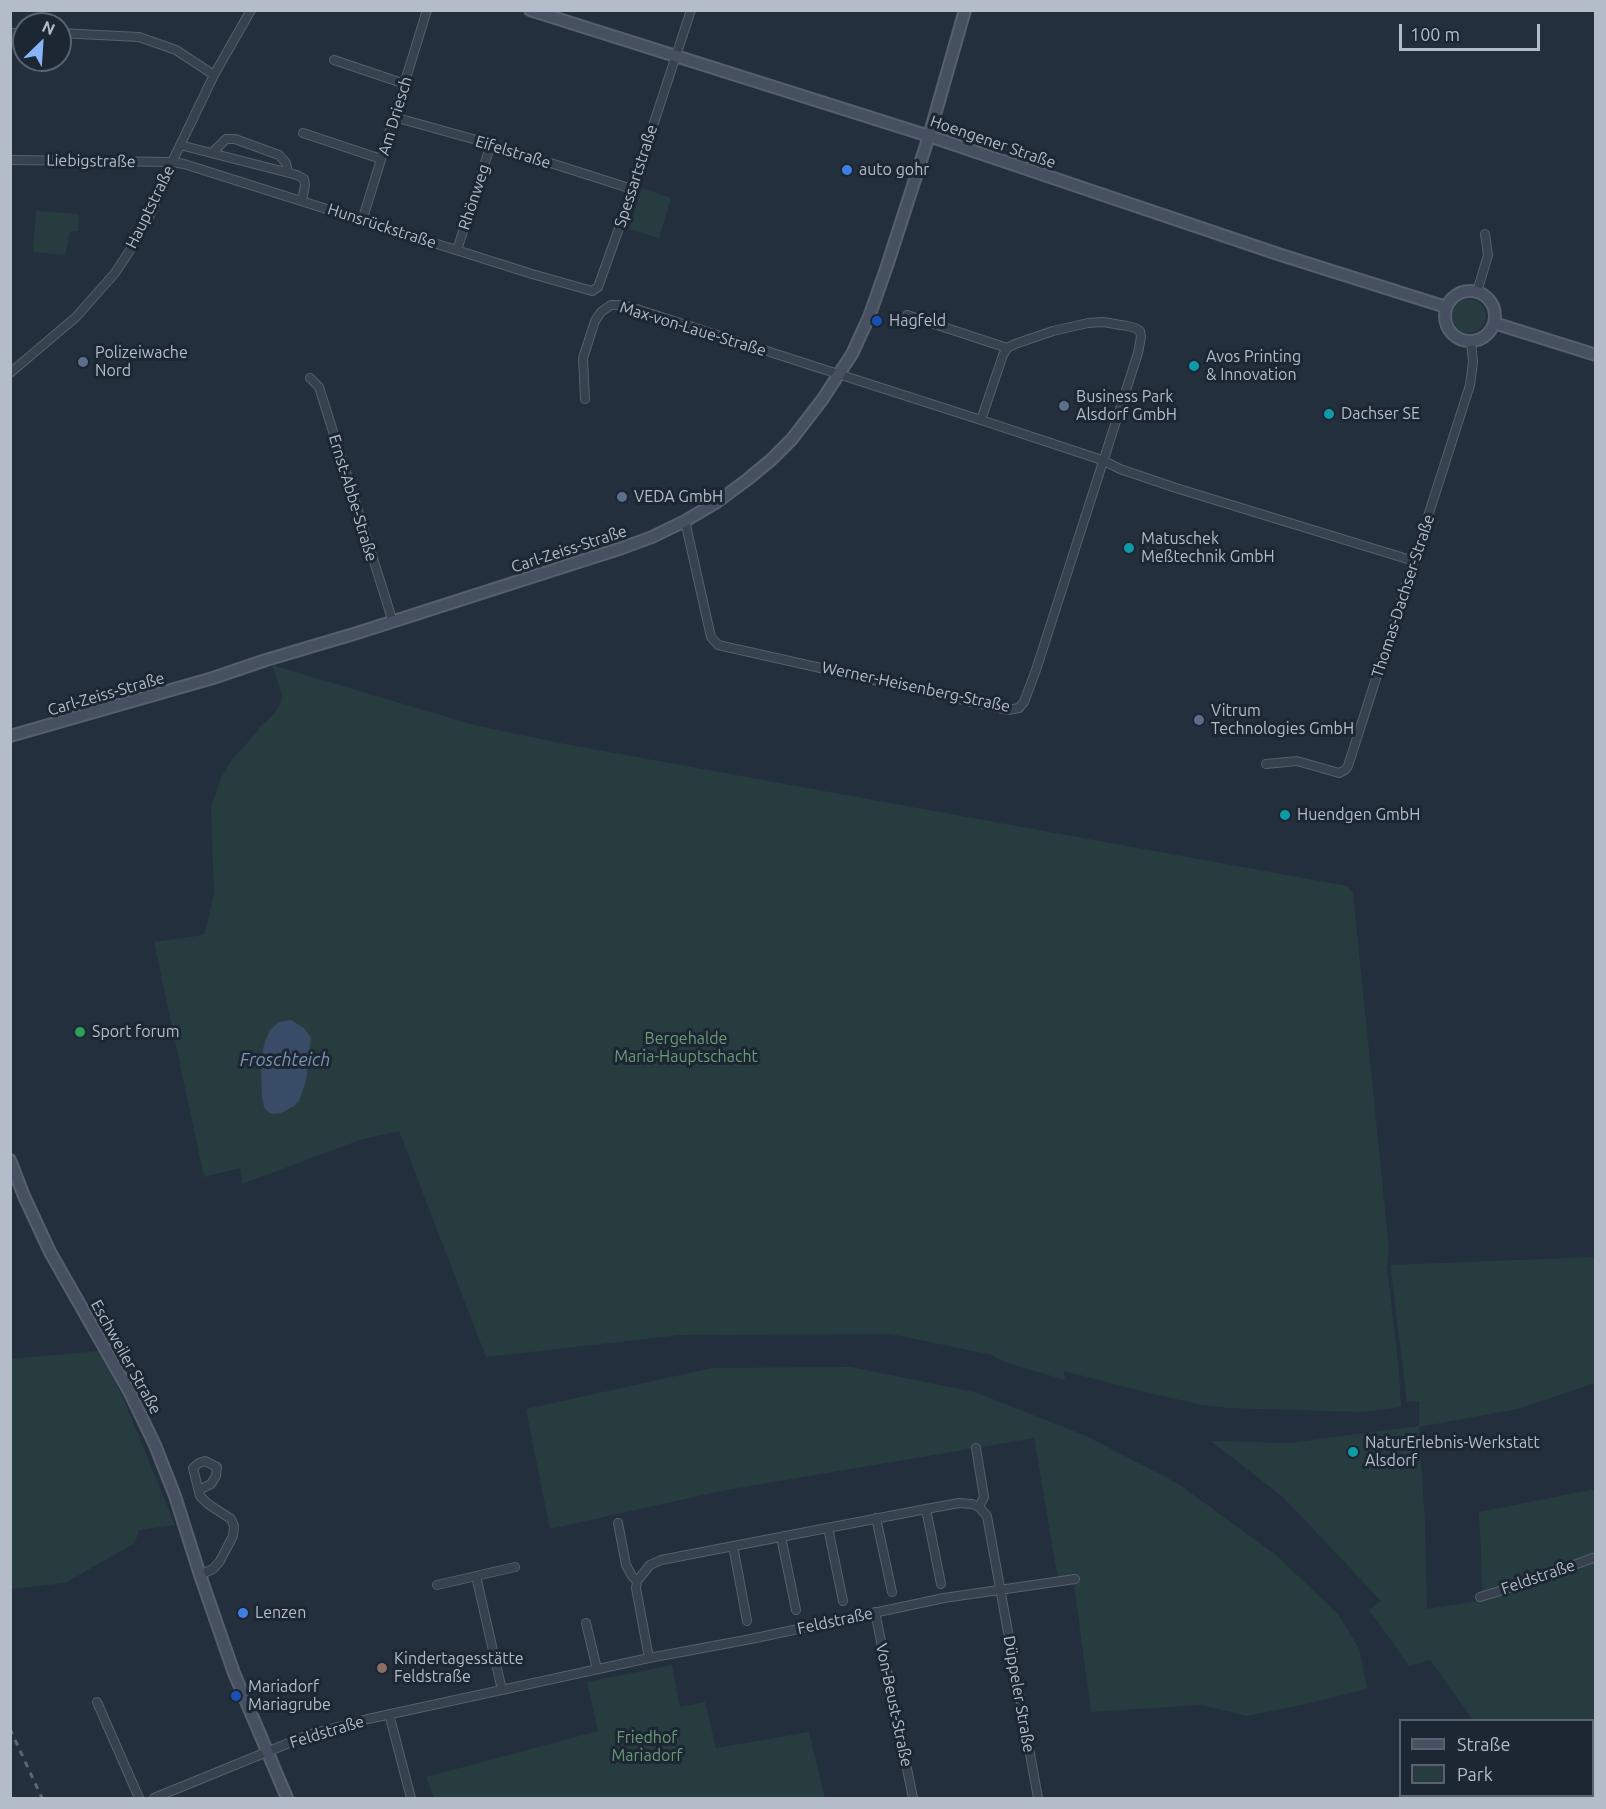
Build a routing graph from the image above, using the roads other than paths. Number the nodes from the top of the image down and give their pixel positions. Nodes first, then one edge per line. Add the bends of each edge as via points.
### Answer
1 (251, 10) edge
2 (428, 10) edge
3 (530, 10) edge
4 (691, 10) edge
5 (965, 10) edge
6 (72, 34) edge
7 (675, 57) junction
8 (334, 60) dead end
9 (214, 75) junction
10 (405, 84) junction
11 (394, 117) junction
12 (303, 133) dead end
13 (929, 136) junction
14 (491, 144) junction
15 (180, 145) junction
16 (213, 152) junction
17 (381, 159) junction
18 (10, 160) edge
19 (172, 162) junction
20 (288, 172) junction
21 (632, 189) junction
22 (302, 201) junction
23 (362, 221) junction
24 (1485, 234) dead end
25 (457, 250) junction
26 (592, 291) joint
27 (1477, 292) junction
28 (1446, 307) junction
29 (907, 315) dead end
30 (1494, 323) junction
31 (1471, 342) junction
32 (1007, 348) junction
33 (1596, 355) edge
34 (10, 374) edge
35 (839, 375) junction
36 (310, 378) dead end
37 (585, 399) dead end
38 (981, 420) junction
39 (1102, 460) junction
40 (685, 521) junction
41 (1414, 561) junction
42 (393, 622) junction
43 (10, 736) edge
44 (1266, 764) dead end
45 (10, 1160) edge
46 (976, 1448) dead end
47 (199, 1490) dead end
48 (979, 1507) junction
49 (926, 1509) junction
50 (876, 1518) junction
51 (618, 1523) dead end
52 (828, 1528) junction
53 (781, 1537) junction
54 (733, 1546) junction
55 (1596, 1557) edge
56 (515, 1567) dead end
57 (200, 1575) junction
58 (476, 1576) junction
59 (1075, 1578) dead end
60 (637, 1581) junction
61 (941, 1584) dead end
62 (437, 1585) dead end
63 (1000, 1589) junction
64 (892, 1592) dead end
65 (1480, 1597) dead end
66 (843, 1601) dead end
67 (796, 1610) dead end
68 (874, 1612) junction
69 (747, 1621) dead end
70 (586, 1623) dead end
71 (649, 1658) junction
72 (597, 1670) junction
73 (502, 1690) junction
74 (97, 1702) dead end
75 (389, 1714) junction
76 (266, 1753) junction
77 (139, 1798) edge
78 (154, 1798) edge
79 (286, 1798) edge
80 (411, 1798) edge
81 (913, 1798) edge
82 (1038, 1798) edge

1 - 9 street, Hauptstraße
2 - 10 street, Am Driesch
3 - 7 street, Hoengener Straße
4 - 7 street, Spessartstraße
5 - 13 street, Carl-Zeiss-Straße
6 - 9 street via 140,37 176,50
7 - 13 street, Hoengener Straße
7 - 21 street, Spessartstraße
8 - 10 street
9 - 15 street, Hauptstraße
10 - 11 street, Am Driesch
11 - 14 street, Eifelstraße
11 - 17 street, Am Driesch
12 - 17 street
13 - 28 street, Hoengener Straße
13 - 35 street, Carl-Zeiss-Straße via 869,317
14 - 21 street, Eifelstraße
14 - 25 street, Rhönweg
15 - 16 street
15 - 19 street, Hauptstraße
16 - 20 street
16 - 20 street via 226,139 235,139 279,155
17 - 23 street, Am Driesch
18 - 19 street, Liebigstraße
19 - 22 street, Hunsrückstraße
19 - 34 street, Hauptstraße via 150,213 115,273 80,313
20 - 22 street via 304,179
21 - 26 street, Spessartstraße via 598,286
22 - 23 street, Hunsrückstraße
23 - 25 street, Hunsrückstraße
24 - 27 street via 1488,255
25 - 26 street, Hunsrückstraße
27 - 28 street via 1458,294
27 - 30 street via 1492,304
28 - 31 street via 1444,316 1449,332
29 - 32 street
30 - 31 street via 1481,339
30 - 33 street
31 - 41 street, Thomas-Dachser-Straße via 1470,385
32 - 38 street
32 - 39 street, Werner-Heisenberg-Straße via 1088,323 1103,322 1140,332 1138,352
35 - 37 street, Max-von-Laue-Straße via 640,310 611,305 595,321 583,358
35 - 38 street
35 - 40 street, Carl-Zeiss-Straße via 792,439 771,460 717,502
36 - 42 street, Ernst-Abbe-Straße via 319,387
38 - 39 street
39 - 40 street, Werner-Heisenberg-Straße via 1028,693 1019,708 1008,710 718,645 711,637
39 - 41 street via 1176,488
40 - 42 street, Carl-Zeiss-Straße via 610,552
41 - 44 street, Thomas-Dachser-Straße via 1345,770 1339,773 1297,761
42 - 43 street, Carl-Zeiss-Straße
45 - 57 street, Eschweiler Straße via 50,1252 155,1445
46 - 48 street via 984,1497
47 - 57 street via 200,1496 231,1519 234,1526 220,1562
48 - 49 street via 959,1503
48 - 63 street, Düppeler Straße via 987,1516
49 - 50 street
49 - 61 street
50 - 52 street
50 - 64 street
51 - 60 street via 626,1565
52 - 53 street
52 - 66 street
53 - 54 street
53 - 67 street
54 - 60 street via 661,1560 650,1565
54 - 69 street
55 - 65 street, Feldstraße
56 - 58 street
57 - 76 street, Eschweiler Straße
58 - 62 street
58 - 73 street
59 - 63 street, Feldstraße
60 - 71 street
63 - 68 street, Feldstraße
63 - 82 street, Düppeler Straße
68 - 71 street, Feldstraße
68 - 81 street, Von-Beust-Straße
70 - 72 street
71 - 72 street, Feldstraße
72 - 73 street, Feldstraße
73 - 75 street, Feldstraße
74 - 77 street
75 - 76 street, Feldstraße via 311,1734
75 - 80 street
76 - 78 street, Feldstraße
76 - 79 street, Eschweiler Straße

